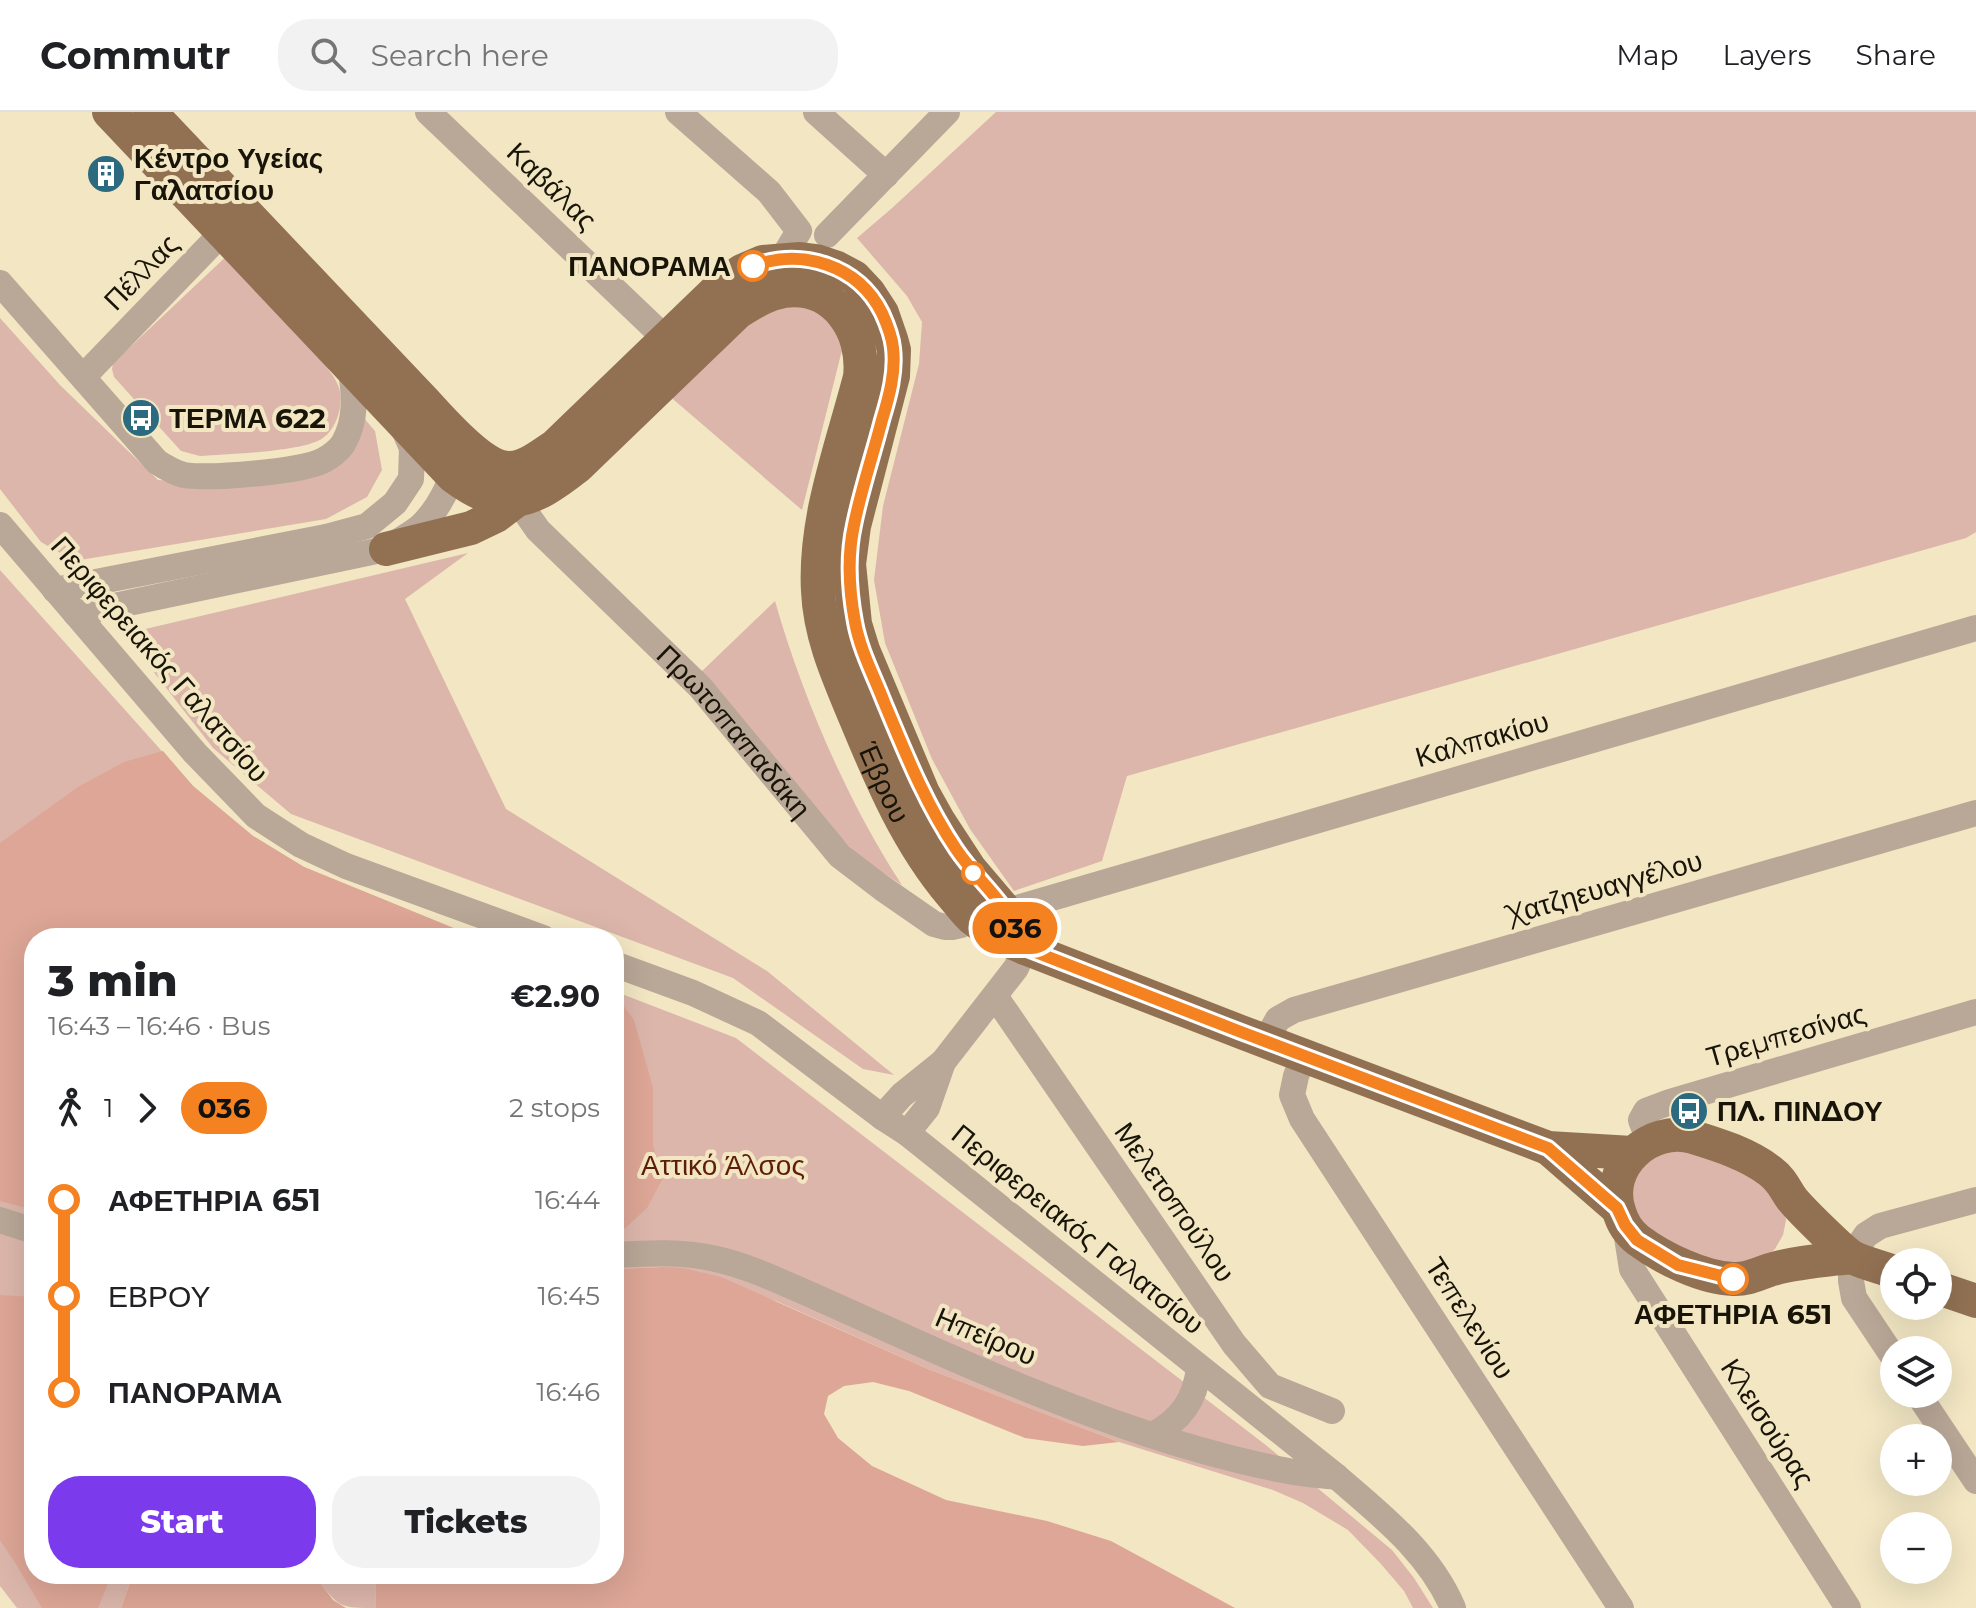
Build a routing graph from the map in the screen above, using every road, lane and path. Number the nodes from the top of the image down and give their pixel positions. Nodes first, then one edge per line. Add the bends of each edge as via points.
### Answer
1 (109, 112) edge
2 (150, 112) edge
3 (428, 112) edge
4 (678, 112) edge
5 (816, 112) edge
6 (943, 113) edge
7 (886, 175) junction
8 (235, 223) junction
9 (827, 235) junction
10 (791, 245) junction
11 (843, 271) junction
12 (0, 283) edge
13 (666, 339) junction
14 (350, 367) junction
15 (84, 376) junction
16 (399, 418) junction
17 (463, 440) junction
18 (453, 476) junction
19 (517, 500) junction
20 (0, 525) edge
21 (386, 549) junction
22 (55, 590) junction
23 (76, 614) junction
24 (1976, 628) edge
25 (1976, 813) edge
26 (1009, 915) junction
27 (971, 917) junction
28 (516, 928) edge
29 (1025, 956) junction
30 (624, 968) edge
31 (995, 996) junction
32 (1976, 1012) edge
33 (1265, 1042) junction
34 (1304, 1056) junction
35 (943, 1062) junction
36 (882, 1117) junction
37 (907, 1133) junction
38 (1640, 1147) junction
39 (1548, 1148) junction
40 (1792, 1199) junction
41 (1976, 1200) edge
42 (1621, 1216) junction
43 (0, 1220) edge
44 (24, 1228) edge
45 (624, 1254) edge
46 (1851, 1257) junction
47 (1880, 1267) edge
48 (1773, 1269) junction
49 (1952, 1293) edge
50 (1976, 1301) edge
51 (1880, 1337) edge
52 (1199, 1368) junction
53 (1927, 1408) edge
54 (1332, 1411) dead end
55 (1153, 1435) junction
56 (1337, 1477) junction
57 (1976, 1481) edge
58 (1453, 1608) edge
59 (1621, 1608) edge
60 (1848, 1608) edge

1 - 8 main road
2 - 8 main road
3 - 13 street, Καβάλας
4 - 10 street via 769,192
5 - 7 street
6 - 7 street
7 - 9 street
8 - 14 main road
8 - 15 street, Πέλλας
8 - 17 main road
9 - 10 street, Έβρου
9 - 11 street, Έβρου
10 - 11 main road, Έβρου
10 - 13 main road, Έβρου via 724,283
11 - 26 main road, Έβρου via 875,302 894,350 887,403 854,526 849,564 855,624 938,820
12 - 15 street
13 - 17 main road, Έβρου via 555,446 531,462 504,468
14 - 15 street via 356,394 353,418 342,446 323,461 208,477 180,474 157,462
14 - 16 main road
16 - 18 main road
16 - 22 street via 412,448 411,479 395,503 367,526
17 - 18 street
18 - 19 main road via 479,493
18 - 21 street via 419,527
19 - 21 main road, Έβρου via 471,528
19 - 27 street, Πρωτοπαπαδάκη via 538,530 700,687 840,856 934,924 952,927
19 - 27 main road, Έβρου via 542,492 577,467 738,312 756,301 783,291 809,292 842,311 854,330 862,363 821,528 818,592 823,630 894,807 930,867
20 - 22 street, Περιφερειακός Γαλατσίου
21 - 23 street
22 - 23 street, Περιφερειακός Γαλατσίου
23 - 28 street, Περιφερειακός Γαλατσίου via 256,816 346,866
24 - 26 street, Καλπακίου via 1029,904
25 - 33 street, Χατζηευαγγέλου via 1294,1010 1278,1019
26 - 29 main road, Έβρου
27 - 29 main road, Έβρου
29 - 31 street
29 - 33 main road
30 - 36 street, Περιφερειακός Γαλατσίου via 758,1023
31 - 35 street
31 - 54 street, Μελετοπούλου via 1234,1344 1270,1386
32 - 38 street, Τρεμπεσίνας via 1646,1111
33 - 34 main road
34 - 39 main road
34 - 59 street, Τεπελενίου via 1292,1095 1302,1119
35 - 36 street
35 - 37 street via 927,1108
36 - 37 street, Περιφερειακός Γαλατσίου
37 - 52 street, Περιφερειακός Γαλατσίου
38 - 39 main road
38 - 40 main road via 1668,1135 1727,1148 1767,1169
38 - 42 main road via 1619,1175
39 - 42 main road
40 - 46 main road
40 - 48 main road via 1793,1239
41 - 46 street via 1880,1226 1866,1235
42 - 48 main road via 1637,1240 1678,1265 1733,1279
42 - 60 street, Κλεισούρας via 1632,1269
43 - 44 street
45 - 55 street, Ηπείρου via 688,1254 748,1269 972,1366
46 - 47 main road
46 - 48 main road
46 - 51 street via 1854,1298
49 - 50 main road
52 - 55 street via 1190,1401
52 - 56 street, Περιφερειακός Γαλατσίου
53 - 57 street
55 - 56 street, Ηπείρου via 1284,1470
56 - 58 street, Περιφερειακός Γαλατσίου via 1411,1543

